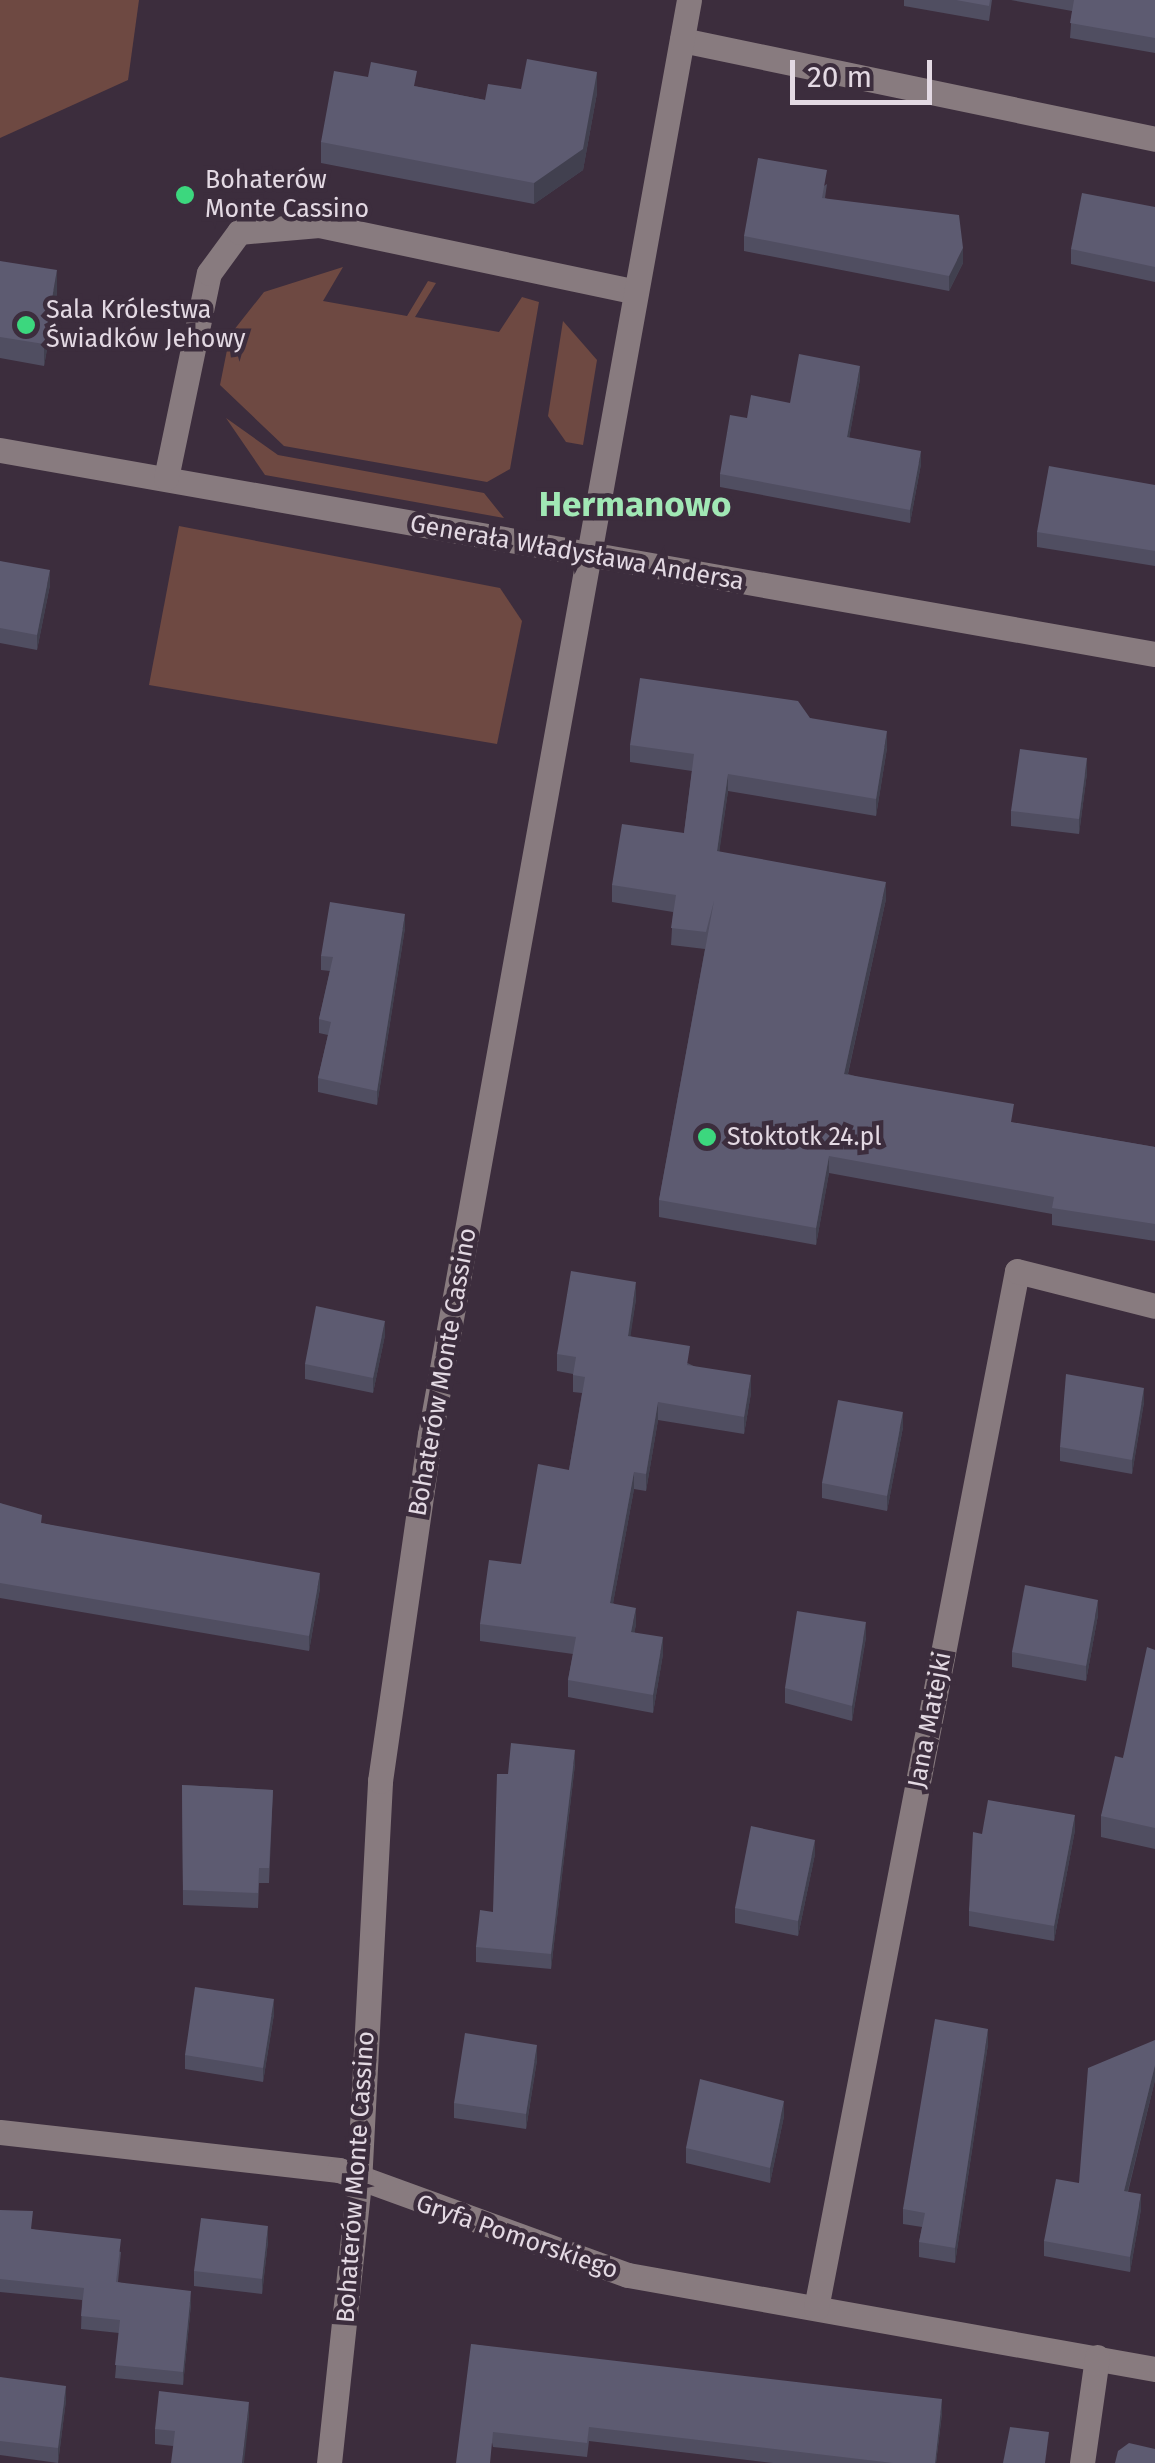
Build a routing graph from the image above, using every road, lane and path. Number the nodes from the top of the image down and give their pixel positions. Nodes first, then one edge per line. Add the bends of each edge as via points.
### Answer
1 (689, 0) edge
2 (682, 40) junction
3 (1155, 139) edge
4 (632, 291) junction
5 (0, 450) edge
6 (166, 478) junction
7 (588, 557) junction
8 (1155, 654) edge
9 (1155, 1306) edge
10 (0, 2132) edge
11 (359, 2183) junction
12 (816, 2308) junction
13 (1097, 2357) junction
14 (1155, 2369) edge
15 (329, 2463) edge
16 (1082, 2463) edge

1 - 2 street, Bohaterów Monte Cassino
2 - 3 street
2 - 4 street, Bohaterów Monte Cassino
4 - 6 street via 319,224 239,232 208,273
4 - 7 street, Bohaterów Monte Cassino
5 - 6 street, Generała Władysława Andersa
6 - 7 street, Generała Władysława Andersa
7 - 8 street, Generała Władysława Andersa
7 - 11 street, Bohaterów Monte Cassino via 430,1434 380,1781
9 - 12 street, Jana Matejki via 1017,1271
10 - 11 street, Gryfa Pomorskiego via 339,2170
11 - 12 street, Gryfa Pomorskiego via 572,2260
11 - 15 street, Bohaterów Monte Cassino
12 - 13 street, Gryfa Pomorskiego
13 - 14 street, Gryfa Pomorskiego
13 - 16 street

